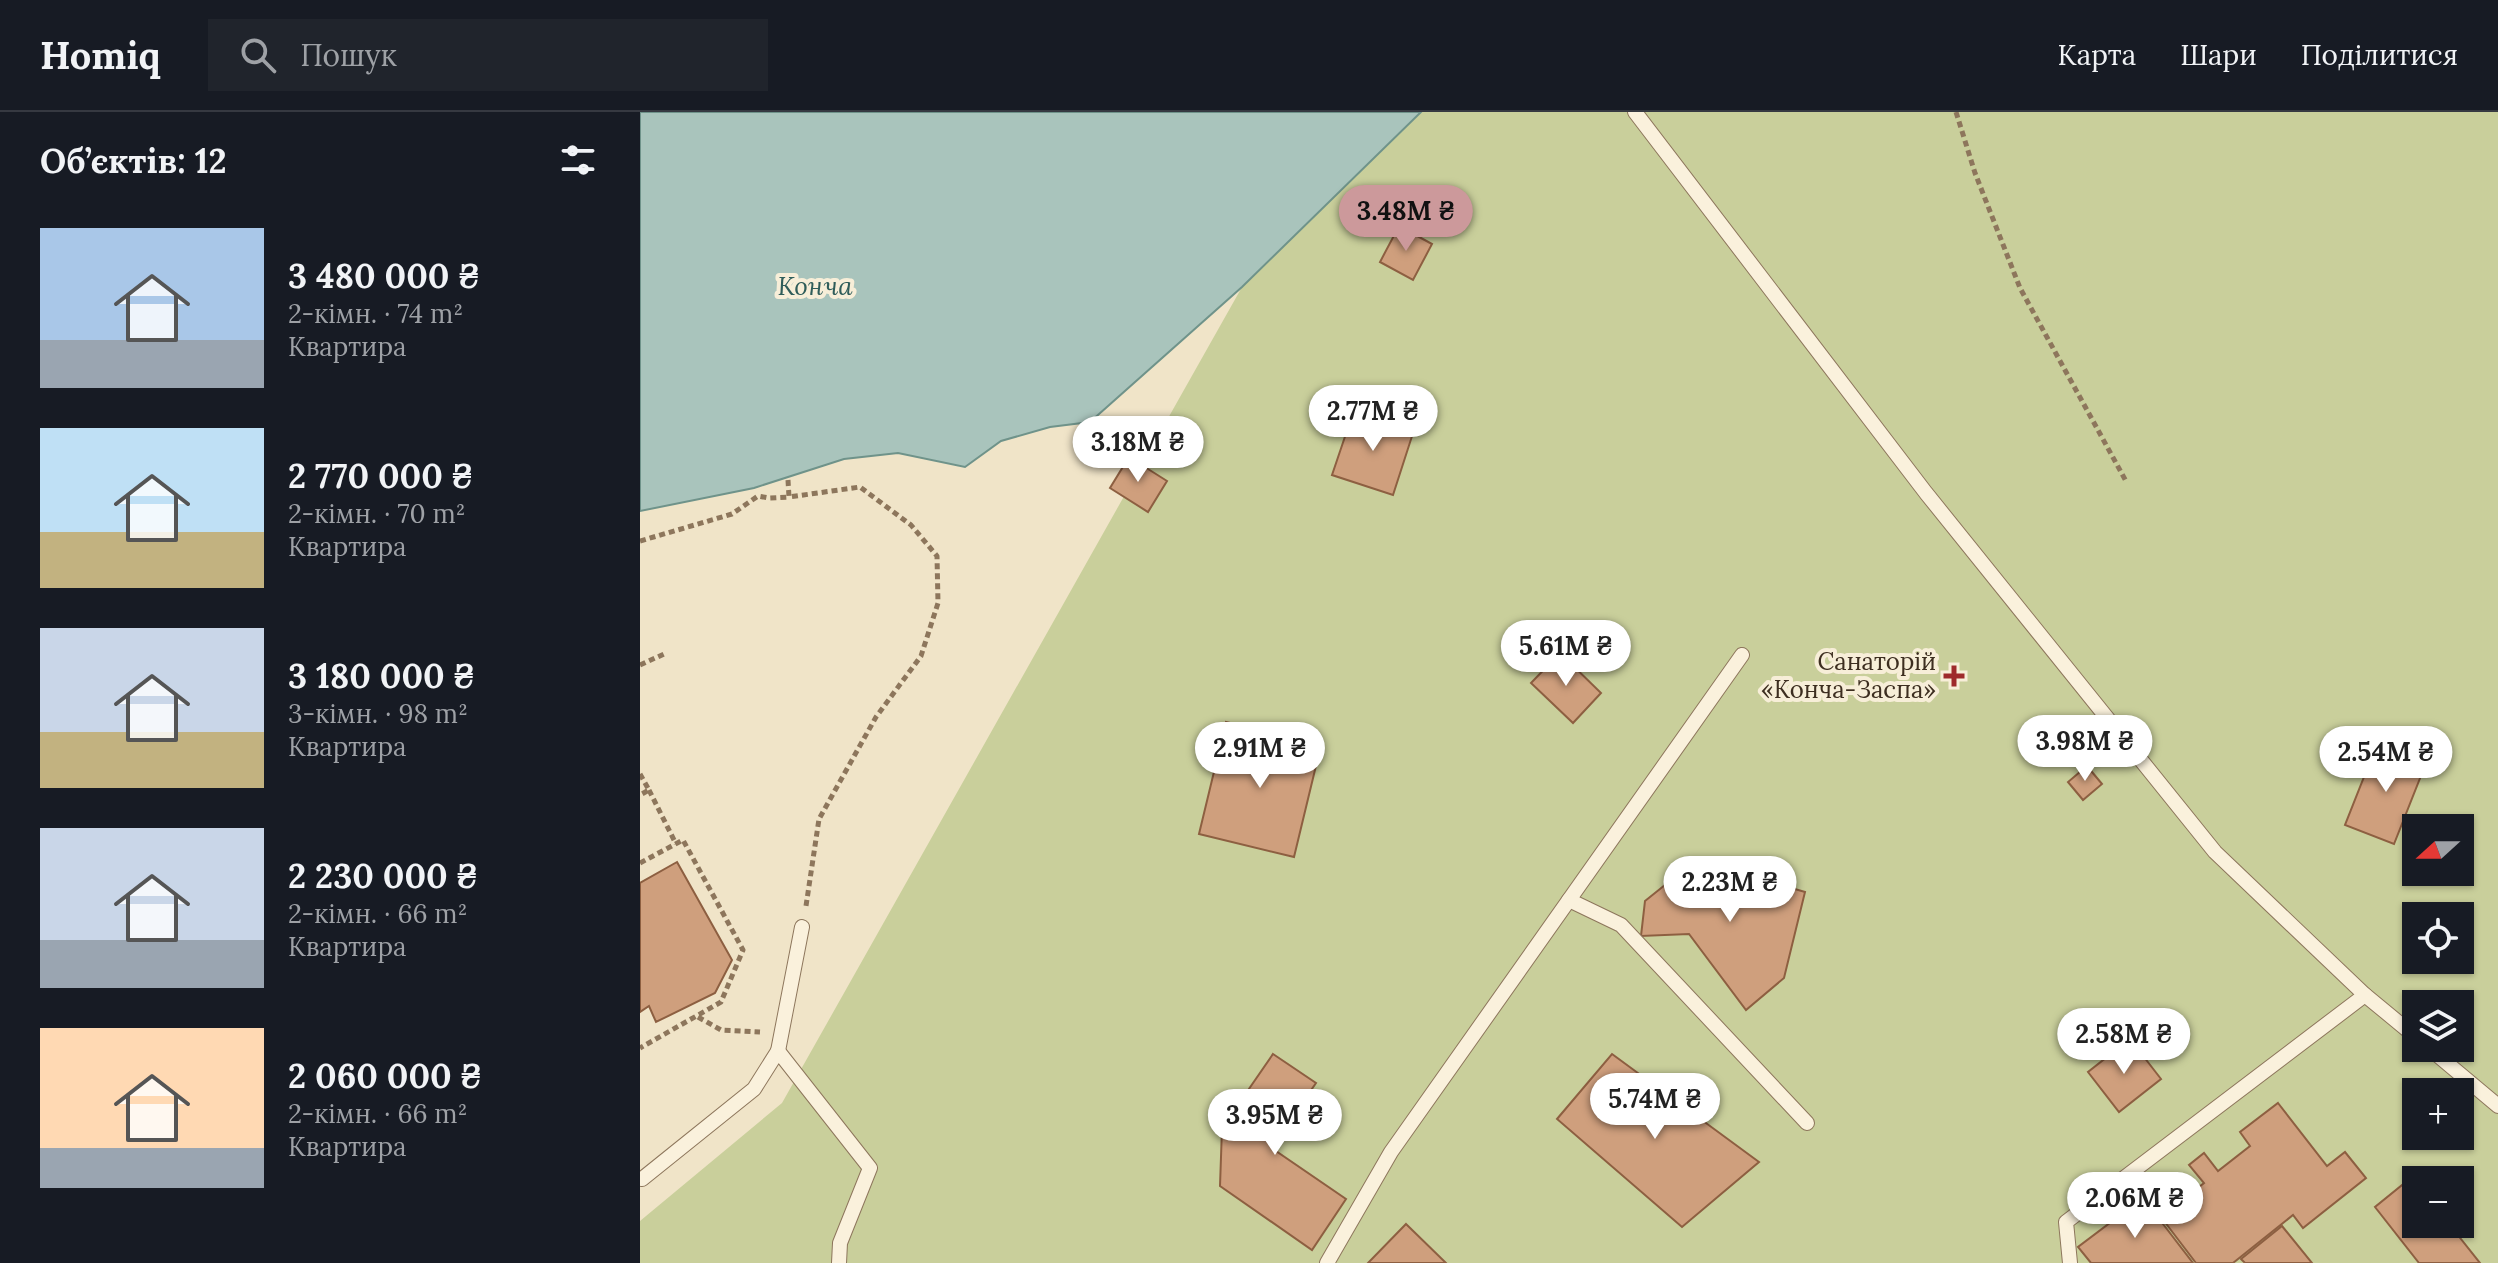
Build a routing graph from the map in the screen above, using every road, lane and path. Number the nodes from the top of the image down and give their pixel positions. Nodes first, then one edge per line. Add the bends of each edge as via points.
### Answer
1 (1635, 112) edge
2 (1956, 112) edge
3 (788, 480) dead end
4 (2127, 483) dead end
5 (789, 497) junction
6 (640, 541) edge
7 (664, 654) dead end
8 (1742, 655) dead end
9 (640, 665) edge
10 (640, 774) edge
11 (649, 790) junction
12 (640, 795) edge
13 (676, 844) junction
14 (640, 863) edge
15 (1569, 900) junction
16 (802, 927) joint
17 (2365, 995) junction
18 (697, 1016) junction
19 (2402, 1025) edge
20 (781, 1033) junction
21 (640, 1048) edge
22 (778, 1051) junction
23 (2446, 1062) edge
24 (2498, 1106) edge
25 (1807, 1123) dead end
26 (642, 1179) edge
27 (839, 1263) edge
28 (1327, 1263) edge
29 (2070, 1263) edge

1 - 17 lane via 1926,493 2215,852
2 - 4 path via 2020,288
3 - 5 path
5 - 6 path via 758,496 732,514
5 - 16 path via 860,487 911,525 937,556 938,587 921,656 876,717 819,819
7 - 9 path
8 - 15 lane
10 - 11 path
11 - 12 path
11 - 13 path
13 - 14 path
13 - 18 path via 683,840 743,950 721,1002
15 - 25 lane via 1621,925
15 - 28 lane via 1391,1152
16 - 20 lane
17 - 19 lane
17 - 29 lane via 2066,1222
18 - 20 path via 721,1030
18 - 21 path
20 - 22 lane
22 - 26 lane via 754,1089
22 - 27 lane via 870,1168 840,1243
23 - 24 lane

